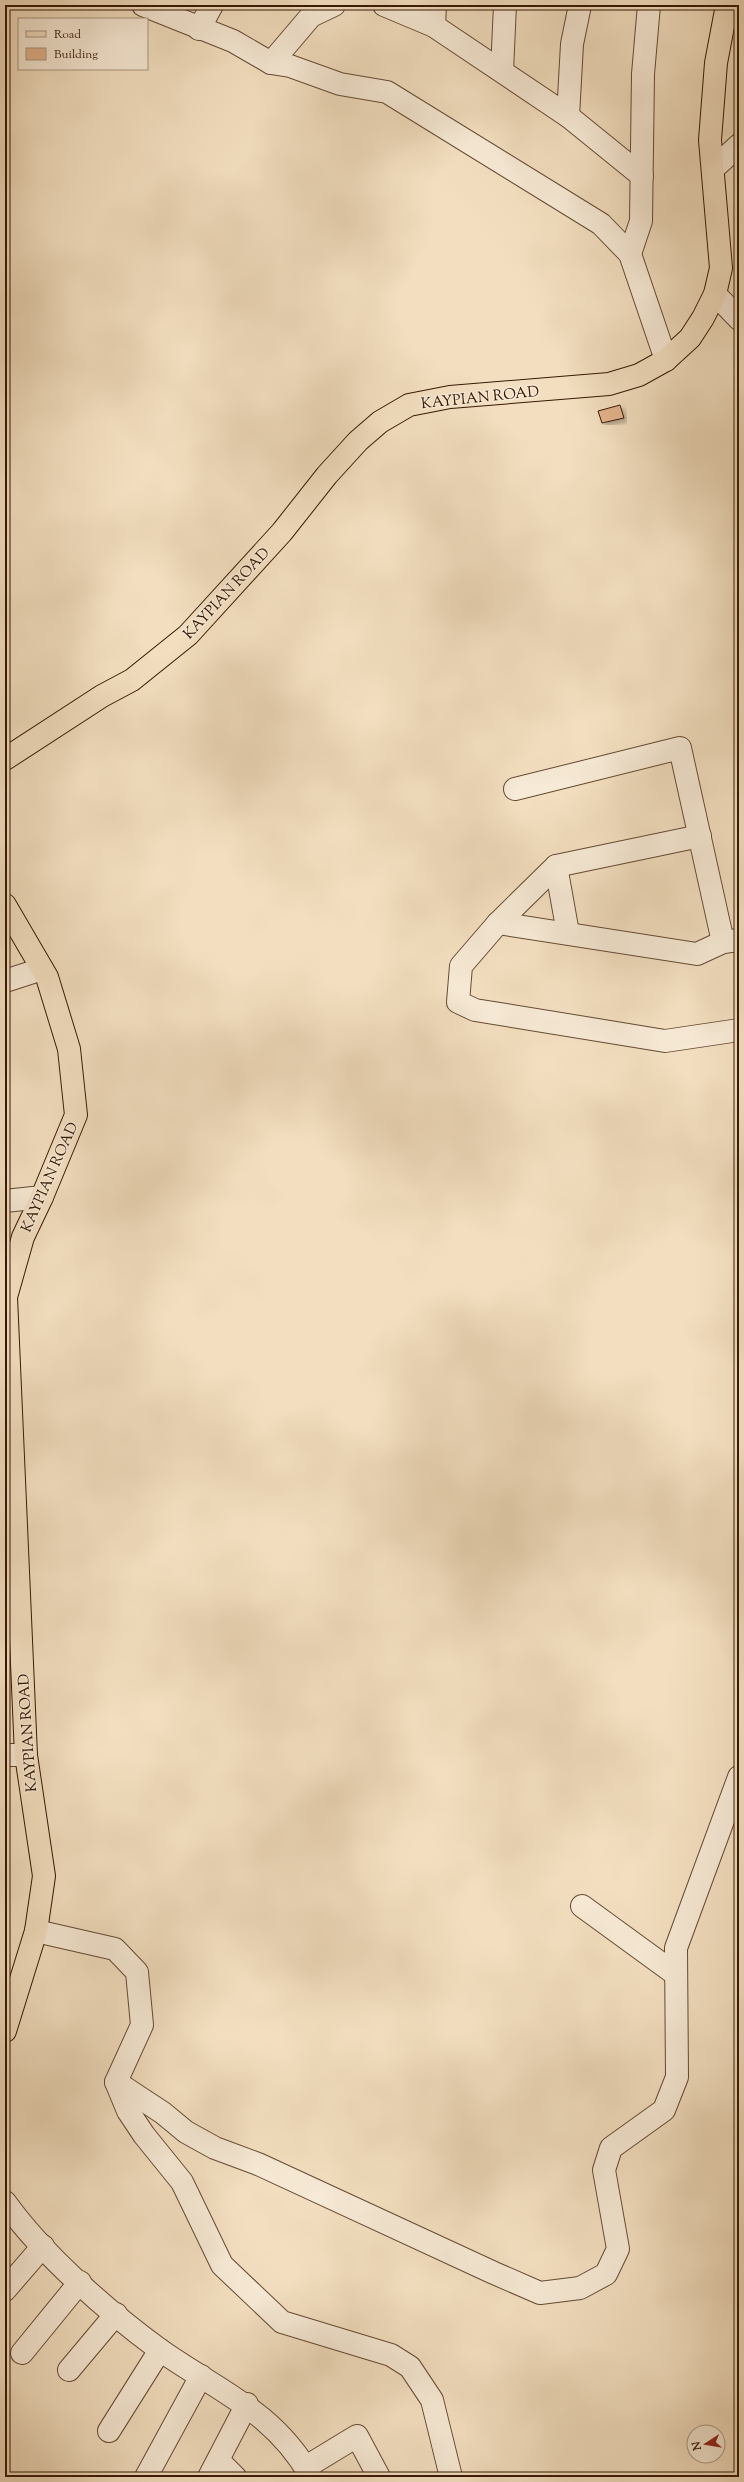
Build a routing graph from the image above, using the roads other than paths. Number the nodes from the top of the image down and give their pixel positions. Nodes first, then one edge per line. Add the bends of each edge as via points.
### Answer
1 (143, 5) edge
2 (212, 5) edge
3 (334, 5) edge
4 (384, 5) edge
5 (505, 5) edge
6 (580, 5) edge
7 (649, 5) edge
8 (727, 5) edge
9 (434, 16) edge
10 (199, 29) junction
11 (271, 63) junction
12 (502, 71) junction
13 (568, 116) junction
14 (739, 145) edge
15 (713, 169) junction
16 (642, 176) junction
17 (630, 254) junction
18 (715, 294) junction
19 (739, 320) edge
20 (666, 360) junction
21 (5, 759) edge
22 (515, 789) dead end
23 (700, 836) junction
24 (556, 866) junction
25 (5, 905) edge
26 (498, 924) junction
27 (568, 934) junction
28 (731, 941) edge
29 (42, 968) junction
30 (5, 981) edge
31 (739, 1030) edge
32 (42, 1197) junction
33 (5, 1201) edge
34 (5, 1755) edge
35 (26, 1755) junction
36 (739, 1777) edge
37 (582, 1906) dead end
38 (36, 1931) junction
39 (674, 1973) junction
40 (5, 2032) edge
41 (116, 2082) junction
42 (6, 2204) edge
43 (43, 2246) junction
44 (80, 2282) junction
45 (5, 2290) edge
46 (116, 2314) junction
47 (160, 2350) junction
48 (22, 2353) dead end
49 (68, 2370) dead end
50 (201, 2376) junction
51 (247, 2404) junction
52 (109, 2431) dead end
53 (214, 2469) edge
54 (308, 2472) edge
55 (146, 2477) edge
56 (235, 2477) edge
57 (379, 2477) edge
58 (451, 2477) edge

1 - 10 street
2 - 10 street
3 - 11 street via 311,16
4 - 9 street
5 - 12 street
6 - 13 street via 572,44
7 - 16 street via 644,74
8 - 15 main road, KAYPIAN ROAD via 716,64 710,140
9 - 12 street
10 - 11 street via 233,41
11 - 17 street via 290,66 340,84 387,92 601,224
12 - 13 street
13 - 16 street
14 - 15 street
15 - 18 main road, KAYPIAN ROAD via 721,268
16 - 17 street via 641,221
17 - 20 street
18 - 19 street
18 - 20 main road, KAYPIAN ROAD via 690,338
20 - 21 main road, KAYPIAN ROAD via 639,375 609,384 450,397 409,405 380,422 352,446 282,532 188,635 132,680 102,696
22 - 23 street via 680,748
23 - 24 street
23 - 28 street
24 - 26 street
24 - 27 street
25 - 29 main road, KAYPIAN ROAD
26 - 27 street
26 - 31 street via 461,966 458,1002 475,1010 665,1041
27 - 28 street via 697,954
29 - 30 street
29 - 32 main road, KAYPIAN ROAD via 47,976 70,1049 76,1115
32 - 33 street
32 - 35 main road, KAYPIAN ROAD via 23,1237 6,1298
34 - 35 street
35 - 38 main road, KAYPIAN ROAD via 44,1876
36 - 39 street via 676,1948
37 - 39 street
38 - 40 main road, KAYPIAN ROAD
38 - 41 street via 115,1949 137,1972 142,2025
39 - 41 street via 677,2077 664,2110 611,2148 604,2170 618,2249 606,2274 580,2288 540,2293 494,2273 258,2164 215,2148 186,2132 163,2113
41 - 58 street via 128,2111 182,2182 222,2265 282,2322 391,2355 410,2367 432,2400
42 - 43 street
43 - 44 street
43 - 45 street
44 - 46 street
44 - 48 street
46 - 47 street
46 - 49 street
47 - 50 street
47 - 52 street
50 - 51 street
50 - 55 street
51 - 53 street
51 - 54 street via 275,2428
53 - 56 street
54 - 57 street via 357,2436

